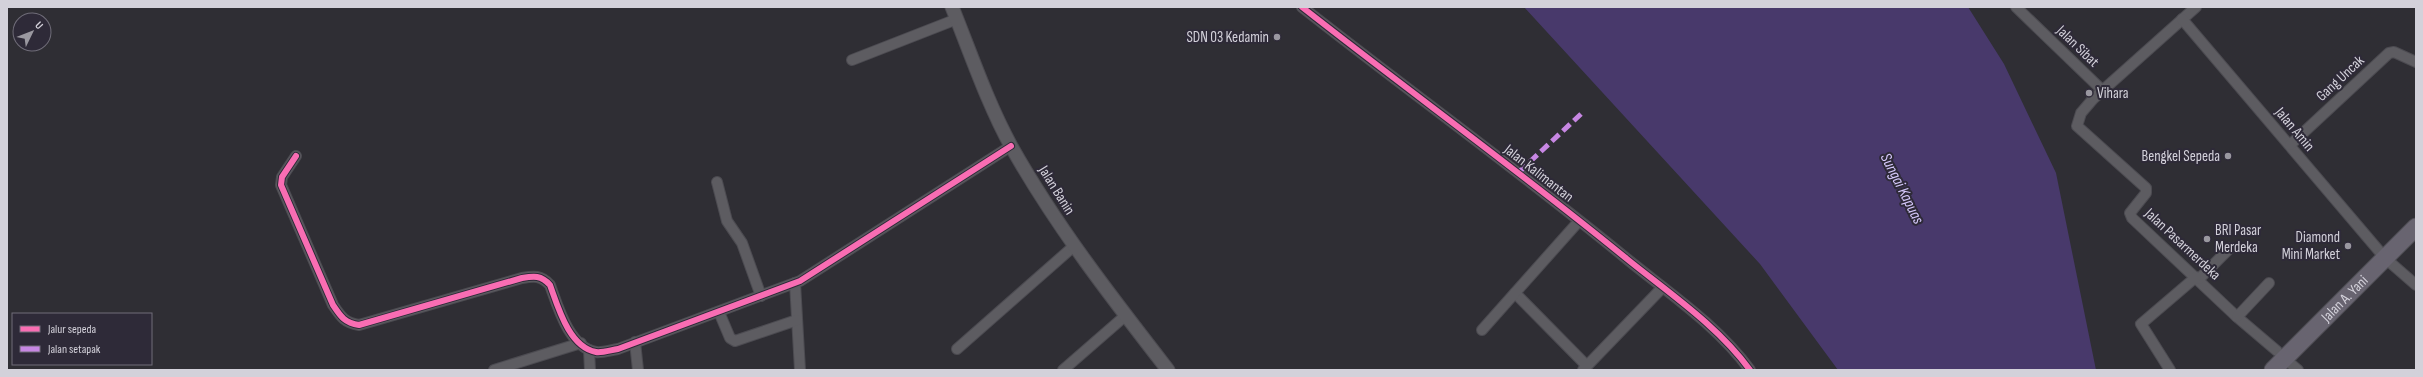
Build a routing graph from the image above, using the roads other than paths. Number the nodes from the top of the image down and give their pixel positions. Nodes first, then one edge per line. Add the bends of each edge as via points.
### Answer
1 (952, 7) edge
2 (1302, 7) edge
3 (2016, 7) edge
4 (2196, 7) edge
5 (957, 19) junction
6 (2182, 19) junction
7 (852, 60) dead end
8 (2416, 62) edge
9 (2102, 90) junction
10 (2290, 145) junction
11 (1011, 146) junction
12 (296, 156) dead end
13 (717, 182) dead end
14 (1580, 221) junction
15 (2416, 227) edge
16 (1074, 246) junction
17 (2230, 248) dead end
18 (2385, 258) junction
19 (2198, 278) junction
20 (795, 283) junction
21 (2269, 283) dead end
22 (2416, 285) edge
23 (1662, 288) junction
24 (1514, 293) junction
25 (761, 296) junction
26 (719, 312) junction
27 (1125, 316) junction
28 (2237, 317) junction
29 (798, 320) junction
30 (1482, 330) dead end
31 (635, 342) junction
32 (581, 344) junction
33 (957, 349) dead end
34 (589, 350) junction
35 (2277, 351) dead end
36 (1585, 368) edge
37 (494, 370) edge
38 (590, 370) edge
39 (638, 370) edge
40 (800, 370) edge
41 (1063, 370) edge
42 (1168, 370) edge
43 (1750, 370) edge
44 (2170, 370) edge
45 (2273, 370) edge

1 - 5 street, Jalan Banin
2 - 14 street, Jalan Kalimantan
3 - 9 street, Jalan Sibat
4 - 6 street, Jalan Pasarmerdeka
5 - 7 street
5 - 11 street, Jalan Banin via 990,102
6 - 9 street, Jalan Pasarmerdeka
6 - 10 street, Jalan Amin
8 - 10 street, Gang Uncak via 2389,52
9 - 19 street, Jalan Pasarmerdeka via 2081,113 2078,126 2093,142 2143,183 2146,193 2130,213 2132,218
10 - 18 street, Jalan Amin
11 - 16 street, Jalan Banin
11 - 20 street
12 - 32 street via 282,177 281,185 333,305 349,323 359,324 535,276 544,279 550,285 570,333
13 - 25 street via 727,221 742,243
14 - 23 street, Jalan Kalimantan
14 - 24 street
15 - 18 highway, Jalan A. Yani
16 - 27 street, Jalan Banin
16 - 33 street
17 - 19 street
18 - 22 street, Jalan Amin
18 - 45 highway, Jalan A. Yani
19 - 28 street, Jalan Pasarmerdeka
19 - 44 street via 2141,324
20 - 25 street
20 - 29 street
21 - 28 street
23 - 36 street
23 - 43 street, Jalan Kalimantan via 1716,333
24 - 30 street
24 - 36 street
25 - 26 street
26 - 29 street via 730,338 735,341
26 - 31 street
27 - 41 street
27 - 42 street, Jalan Banin
28 - 35 street, Jalan Pasarmerdeka
29 - 40 street
31 - 34 street via 598,353
31 - 39 street
32 - 34 street
32 - 37 street
34 - 38 street

